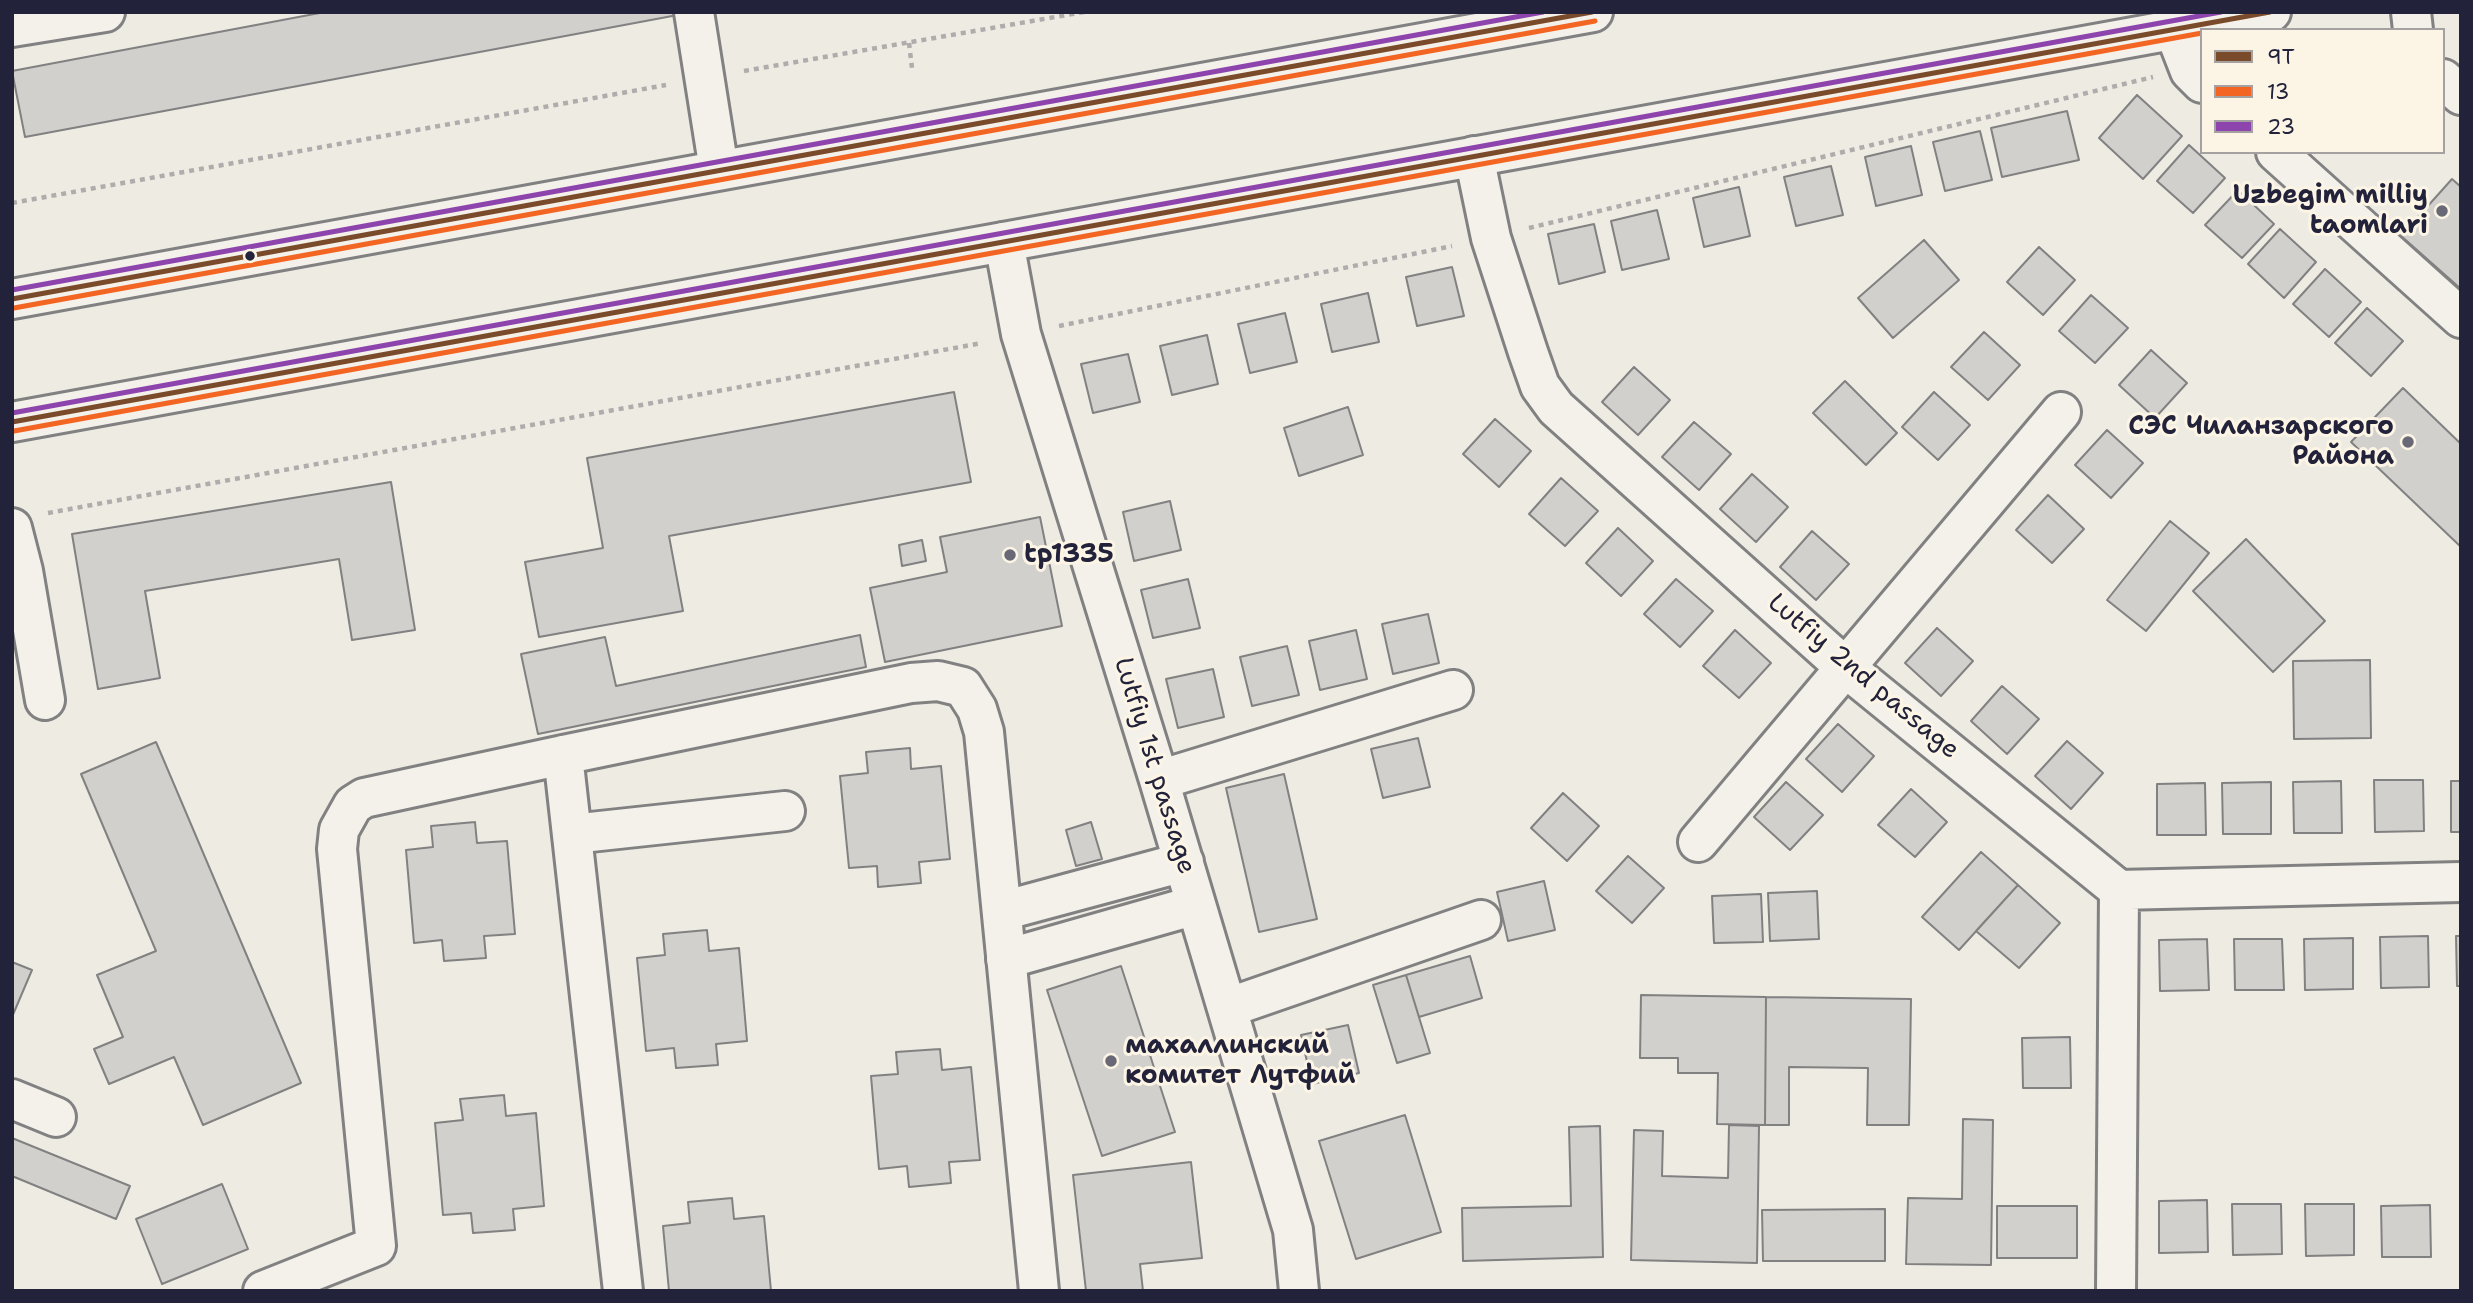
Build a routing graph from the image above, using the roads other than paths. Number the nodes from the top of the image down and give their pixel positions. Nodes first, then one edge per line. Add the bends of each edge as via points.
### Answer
1 (105, 12) edge
2 (694, 12) edge
3 (1593, 12) edge
4 (2271, 12) edge
5 (12, 27) edge
6 (2174, 30) junction
7 (2196, 77) edge
8 (2445, 81) edge
9 (2461, 95) edge
10 (2278, 154) edge
11 (1474, 156) junction
12 (719, 170) junction
13 (1004, 242) junction
14 (12, 299) edge
15 (2461, 318) edge
16 (2061, 412) dead end
17 (12, 422) edge
18 (26, 521) edge
19 (1846, 668) junction
20 (1453, 690) dead end
21 (45, 700) dead end
22 (563, 755) junction
23 (1159, 780) junction
24 (785, 811) dead end
25 (572, 834) junction
26 (1698, 842) dead end
27 (1184, 862) junction
28 (2461, 882) edge
29 (2119, 890) junction
30 (1196, 905) junction
31 (1002, 911) junction
32 (1480, 920) dead end
33 (1006, 959) junction
34 (1227, 1008) junction
35 (12, 1099) edge
36 (56, 1117) dead end
37 (263, 1291) edge
38 (623, 1291) edge
39 (1038, 1291) edge
40 (1300, 1291) edge
41 (2116, 1291) edge

1 - 5 main road
2 - 12 main road
3 - 12 main road
4 - 6 main road
6 - 7 main road
6 - 11 main road
8 - 9 main road
10 - 15 main road
11 - 13 main road
11 - 19 main road, Lutfiy 2nd passage via 1492,238 1540,386 1556,408
12 - 14 main road
13 - 17 main road
13 - 23 main road, Lutfiy 1st passage via 1021,334
16 - 19 main road
18 - 21 main road via 23,571
19 - 26 main road
19 - 29 main road, Lutfiy 2nd passage
20 - 23 main road
22 - 25 main road
22 - 31 main road via 911,683 938,681 963,687 984,732
22 - 37 main road via 364,798 345,816 338,830 337,849 376,1246
23 - 27 main road, Lutfiy 1st passage
24 - 25 main road
25 - 38 main road
27 - 30 main road, Lutfiy 1st passage
27 - 31 main road
28 - 29 main road
29 - 41 main road
30 - 33 main road
30 - 34 main road, Lutfiy 1st passage
31 - 33 main road
32 - 34 main road
33 - 39 main road
34 - 40 main road, Lutfiy 1st passage via 1293,1230
35 - 36 main road

